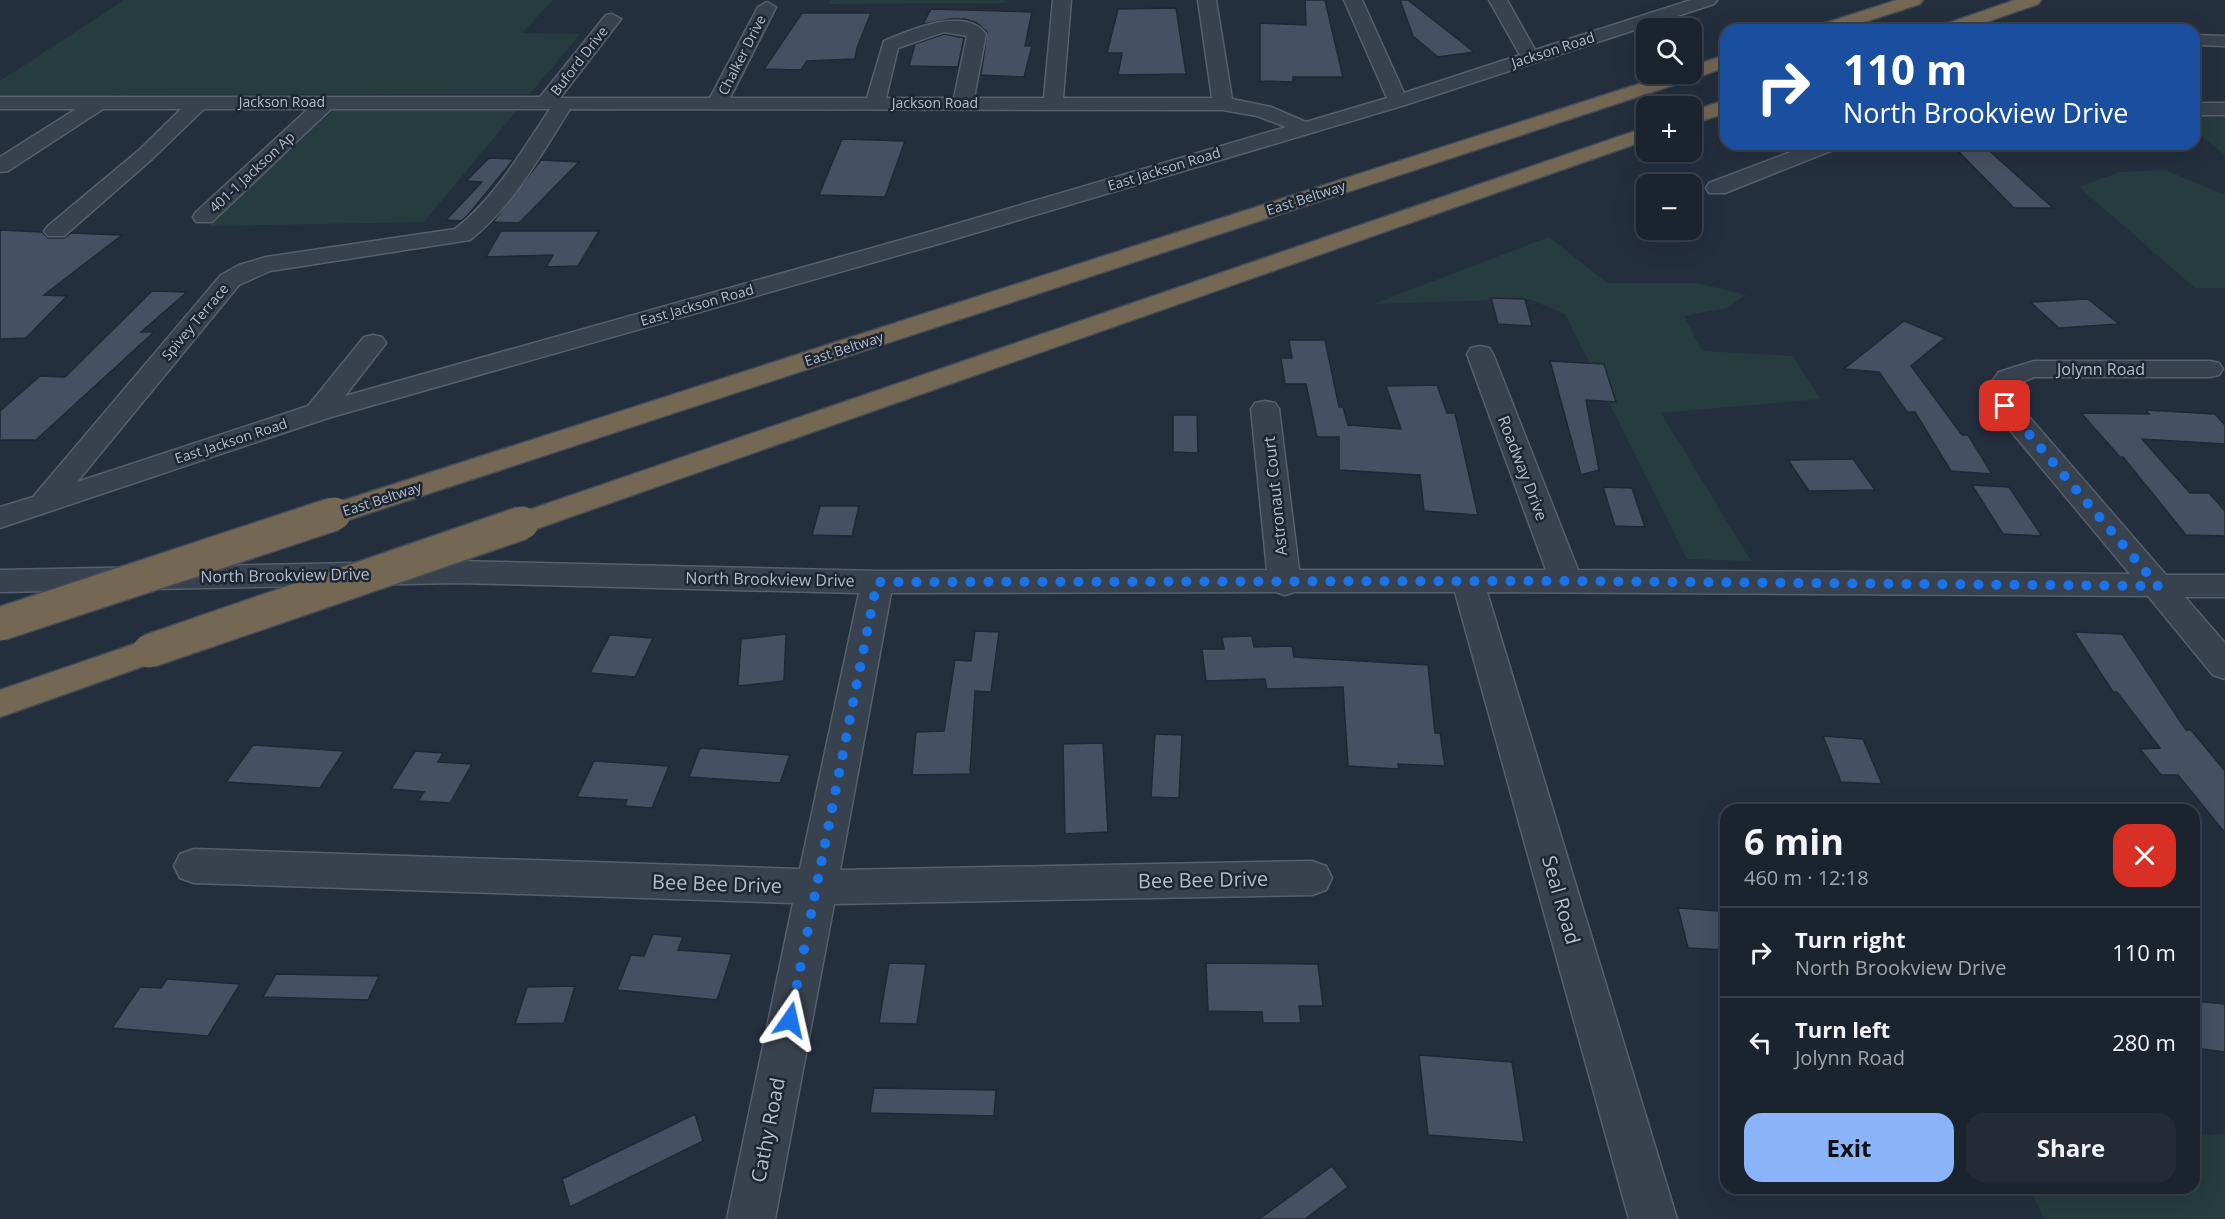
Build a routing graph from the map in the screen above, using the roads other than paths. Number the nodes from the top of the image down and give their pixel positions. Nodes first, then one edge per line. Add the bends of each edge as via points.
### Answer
1 (1062, 0) edge
2 (1207, 0) edge
3 (1353, 0) edge
4 (1498, 0) edge
5 (1642, 0) edge
6 (1708, 0) edge
7 (1914, 0) edge
8 (2032, 0) edge
9 (767, 7) dead end
10 (1656, 17) junction
11 (612, 19) dead end
12 (1840, 24) edge
13 (1963, 24) edge
14 (2200, 40) edge
15 (2225, 41) edge
16 (1530, 57) junction
17 (1720, 63) edge
18 (1702, 69) edge
19 (1657, 84) edge
20 (1398, 101) junction
21 (327, 102) junction
22 (0, 103) edge
23 (99, 103) junction
24 (199, 103) junction
25 (555, 103) junction
26 (717, 103) junction
27 (875, 103) junction
28 (963, 103) junction
29 (1053, 103) junction
30 (1223, 104) junction
31 (1720, 108) edge
32 (2200, 108) edge
33 (2225, 110) edge
34 (1702, 114) edge
35 (1302, 128) junction
36 (1636, 138) edge
37 (1815, 150) edge
38 (0, 166) edge
39 (1717, 188) dead end
40 (204, 217) dead end
41 (56, 231) dead end
42 (373, 343) dead end
43 (1480, 354) dead end
44 (2210, 369) dead end
45 (1265, 408) dead end
46 (318, 412) junction
47 (44, 503) junction
48 (0, 518) edge
49 (0, 581) edge
50 (1566, 581) junction
51 (877, 582) junction
52 (1468, 582) junction
53 (1285, 584) junction
54 (2158, 586) junction
55 (2225, 586) edge
56 (0, 624) edge
57 (2225, 666) edge
58 (0, 704) edge
59 (194, 866) dead end
60 (1312, 878) dead end
61 (816, 887) junction
62 (751, 1219) edge
63 (1653, 1219) edge

1 - 29 street
2 - 30 street
3 - 20 street
4 - 16 street
5 - 10 street
6 - 10 street, Jackson Road
7 - 12 highway
8 - 13 highway
9 - 26 street, Chalker Drive
10 - 16 street, Jackson Road
11 - 25 street, Buford Drive
14 - 15 street
16 - 20 street, Jackson Road
17 - 18 highway
19 - 56 highway, East Beltway, bridge
20 - 35 street, East Jackson Road
21 - 24 street, Jackson Road
21 - 25 street, Jackson Road
21 - 40 street, 401-1 Jackson Ap
22 - 23 street, Jackson Road
23 - 24 street, Jackson Road
23 - 38 street
24 - 41 street
25 - 26 street, Jackson Road
25 - 47 street, Spivey Terrace via 478,224 462,234 266,264 230,280
26 - 27 street, Jackson Road
27 - 28 street, Jackson Road
27 - 28 street via 890,45 952,24 977,34
28 - 29 street, Jackson Road
29 - 30 street, Jackson Road
30 - 35 street, Jackson Road via 1281,116
31 - 34 highway
32 - 33 street
35 - 46 street, East Jackson Road via 930,239
36 - 58 highway, bridge
37 - 39 street
42 - 46 street
43 - 50 street, Roadway Drive
44 - 54 street, Jolynn Road via 2034,369 2002,382 1999,391 2005,406
45 - 53 street, Astronaut Court
46 - 47 street, East Jackson Road
47 - 48 street, East Jackson Road
49 - 51 street, North Brookview Drive via 457,572
50 - 52 street, North Brookview Drive
50 - 54 street, North Brookview Drive
51 - 53 street, North Brookview Drive
51 - 61 street, Cathy Road
52 - 53 street, North Brookview Drive
52 - 63 street, Seal Road
54 - 55 street, North Brookview Drive
54 - 57 street, Jolynn Road
59 - 61 street, Bee Bee Drive
60 - 61 street, Bee Bee Drive
61 - 62 street, Cathy Road

